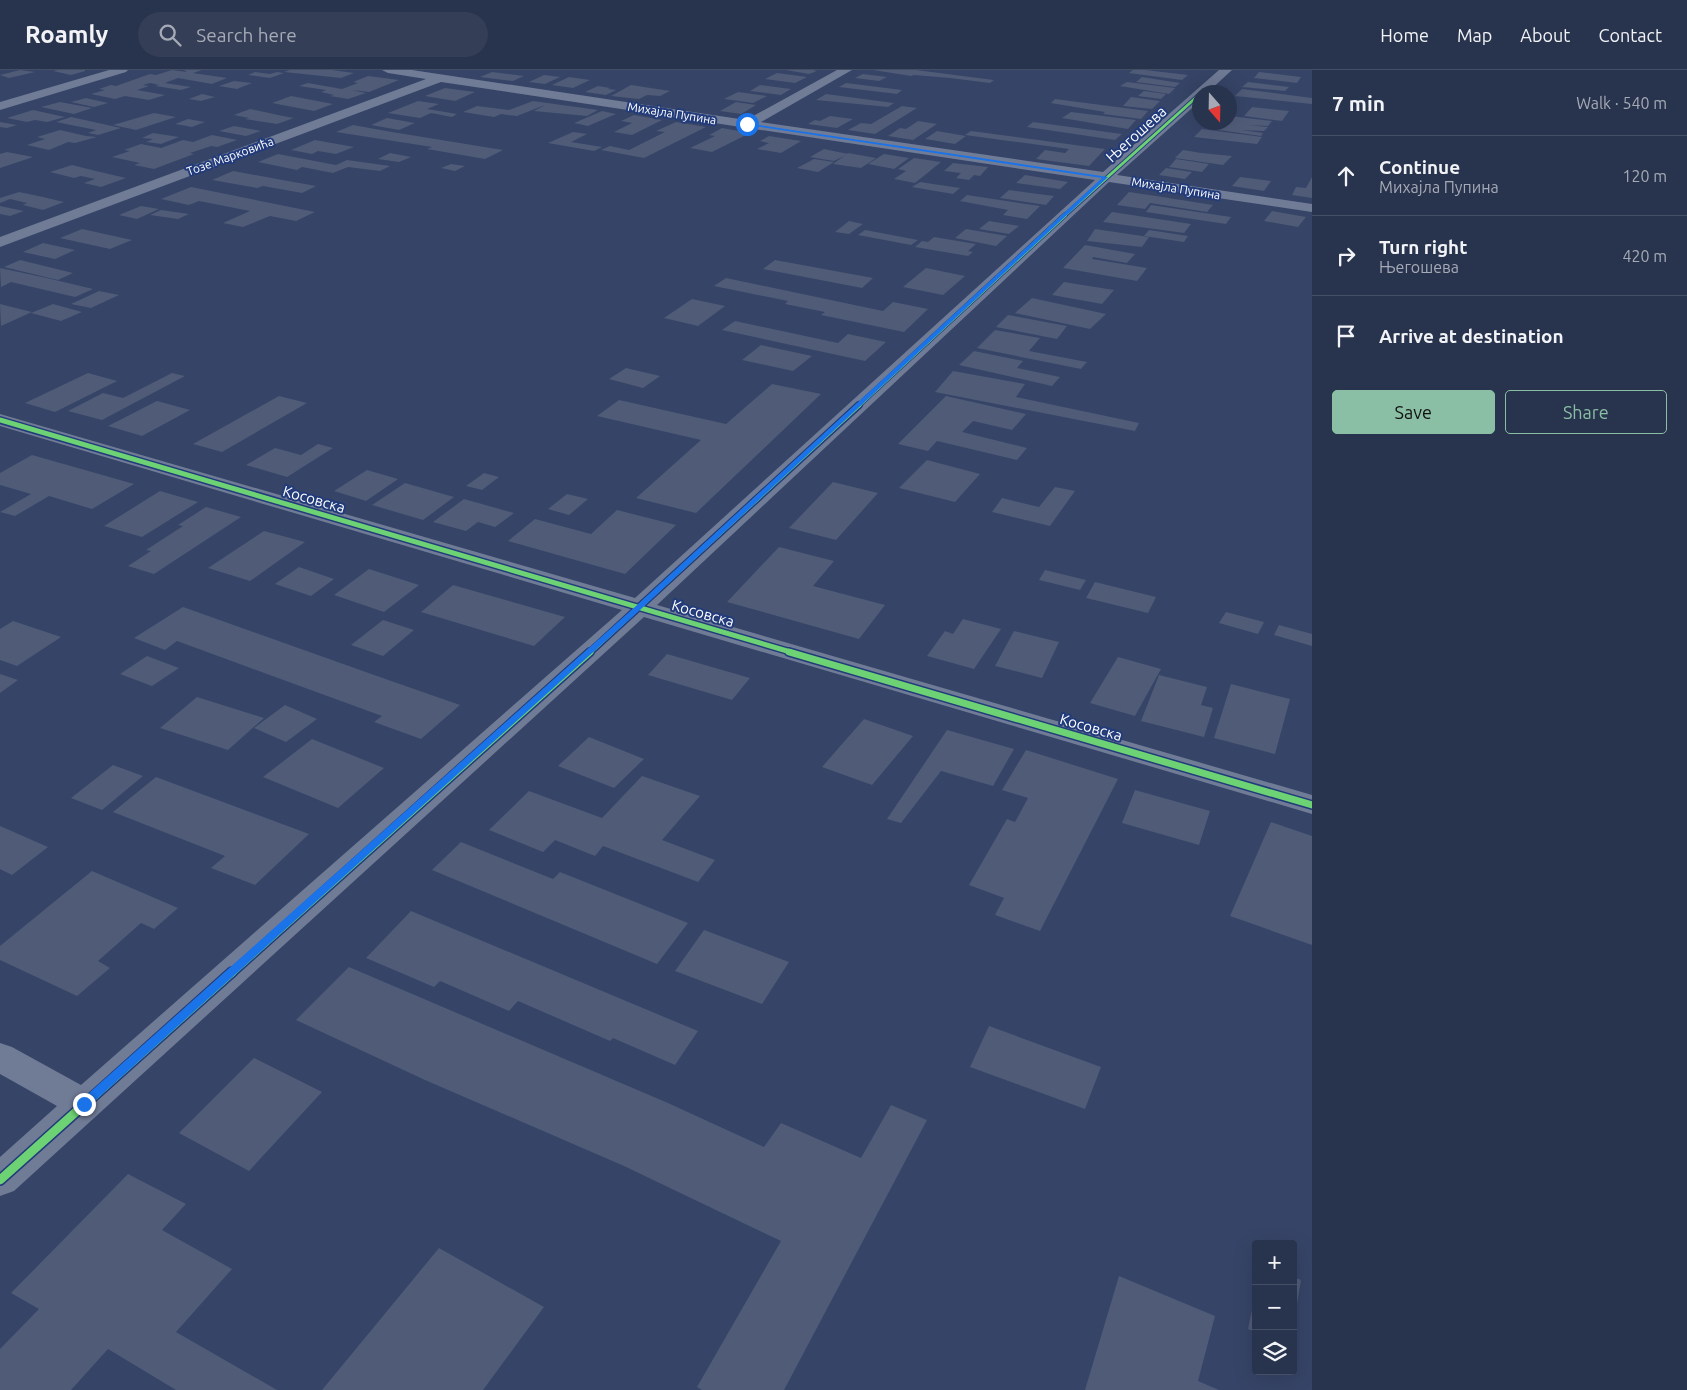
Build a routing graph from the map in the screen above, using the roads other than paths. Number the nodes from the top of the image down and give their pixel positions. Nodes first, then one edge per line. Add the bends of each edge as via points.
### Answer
1 (121, 70) edge
2 (388, 70) edge
3 (460, 70) edge
4 (846, 70) edge
5 (1226, 70) edge
6 (440, 77) junction
7 (1209, 85) edge
8 (1192, 100) edge
9 (0, 106) edge
10 (747, 124) junction
11 (1106, 177) junction
12 (1312, 208) edge
13 (0, 242) edge
14 (0, 420) edge
15 (639, 608) junction
16 (1312, 805) edge
17 (0, 1057) edge
18 (84, 1104) junction
19 (0, 1180) edge

1 - 9 street
2 - 6 street, Михајла Пупина
3 - 6 street, Тозе Марковића
4 - 10 street
5 - 7 street, Његошева
6 - 10 street, Михајла Пупина
6 - 13 street, Тозе Марковића
8 - 11 street, Његошева
10 - 11 street, Михајла Пупина
11 - 12 street, Михајла Пупина
11 - 15 street, Његошева
14 - 15 street, Косовска
15 - 16 street, Косовска
15 - 18 street, Његошева
17 - 18 street
18 - 19 street, Његошева

